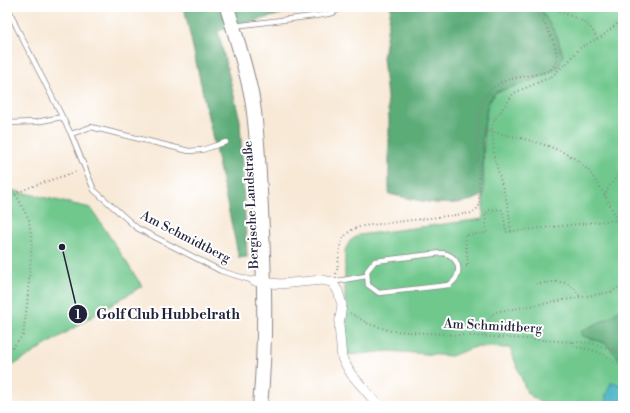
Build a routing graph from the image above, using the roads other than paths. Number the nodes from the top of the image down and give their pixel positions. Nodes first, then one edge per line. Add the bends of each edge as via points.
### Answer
1 (8, 7) edge
2 (227, 7) edge
3 (341, 7) edge
4 (233, 26) junction
5 (62, 116) junction
6 (7, 123) edge
7 (71, 134) junction
8 (226, 142) dead end
9 (366, 276) junction
10 (259, 281) junction
11 (332, 282) junction
12 (260, 406) edge
13 (378, 406) edge

1 - 5 lane, Am Schmidtberg
2 - 4 main road, Bergische Landstraße
3 - 4 lane via 333,13 322,15
4 - 10 main road, Bergische Landstraße via 247,77 254,118 261,216
5 - 6 lane via 36,122
5 - 7 lane, Am Schmidtberg
7 - 8 lane via 91,126 189,151 202,150
7 - 10 lane, Am Schmidtberg via 94,190 137,228 221,271
9 - 9 lane via 368,285 379,293 449,285 457,278 459,267 453,257 441,253 375,261 368,267
9 - 11 lane
10 - 11 street, Am Schmidtberg via 280,284 322,280
10 - 12 main road, Bergische Landstraße via 264,350
11 - 13 street via 342,305 339,337 342,358 351,374

